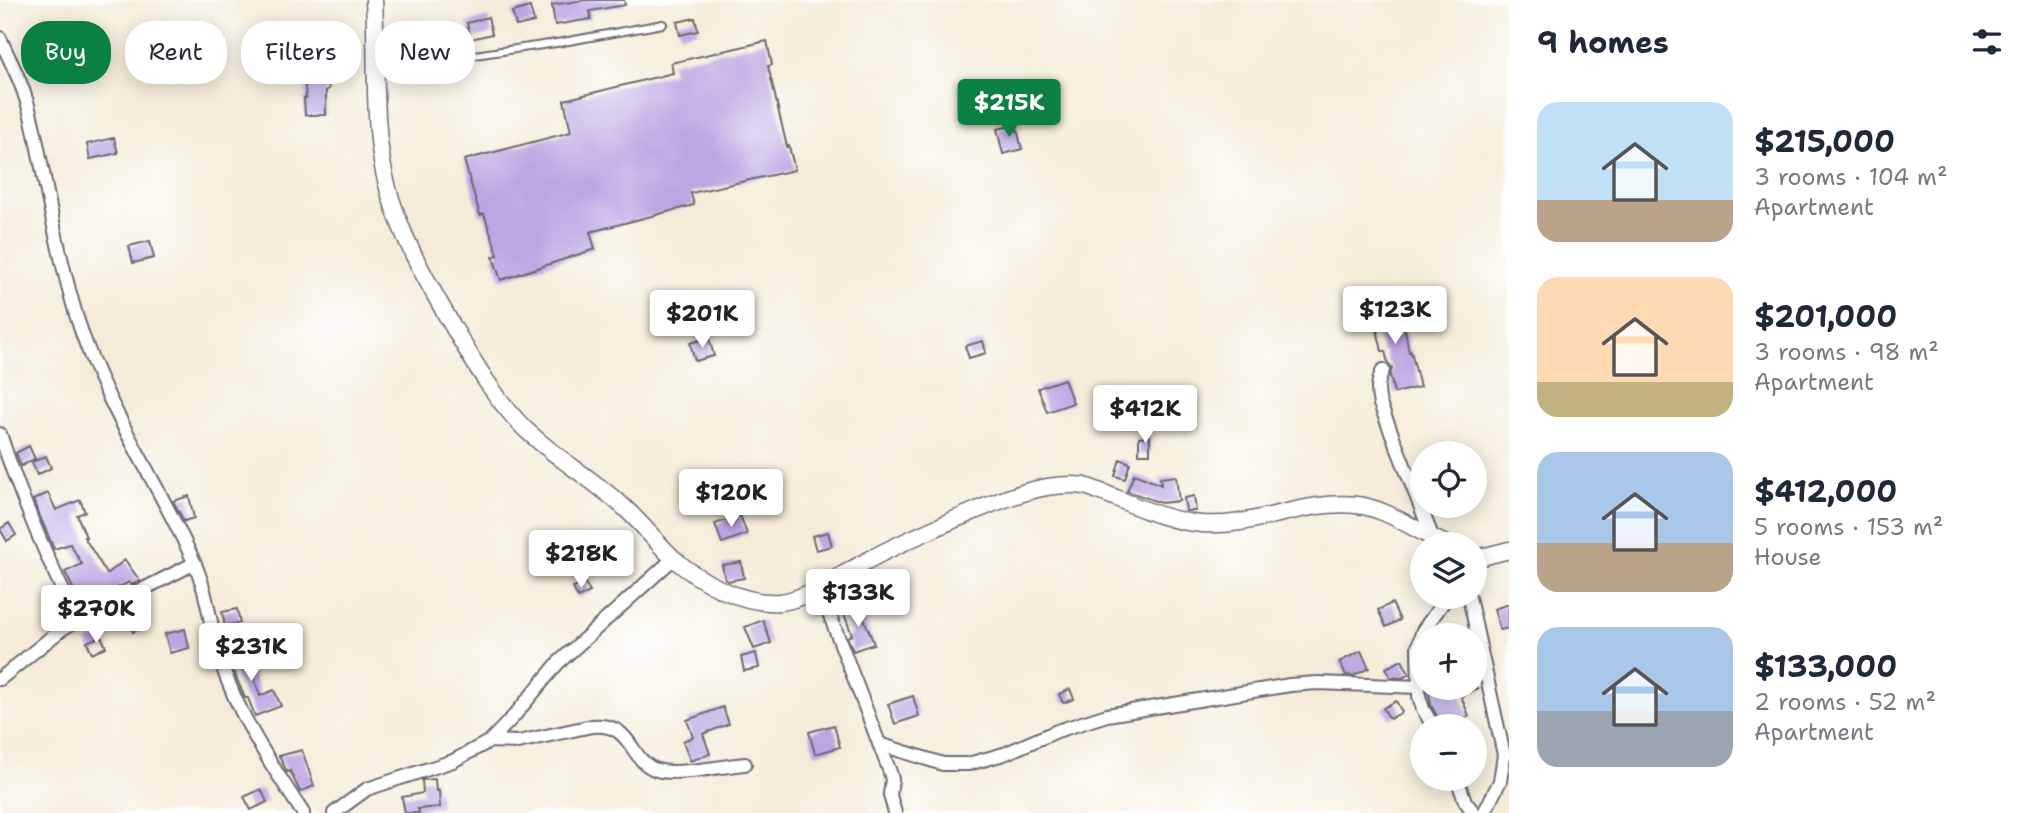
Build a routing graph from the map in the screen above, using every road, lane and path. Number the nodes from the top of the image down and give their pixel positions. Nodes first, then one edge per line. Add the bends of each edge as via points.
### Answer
1 (374, 0) edge
2 (663, 24) dead end
3 (375, 30) edge
4 (0, 38) edge
5 (475, 55) edge
6 (378, 84) edge
7 (1383, 370) dead end
8 (0, 434) edge
9 (1420, 532) edge
10 (1434, 532) edge
11 (1509, 550) edge
12 (1487, 557) edge
13 (674, 558) junction
14 (195, 563) junction
15 (819, 587) junction
16 (1472, 609) edge
17 (77, 620) junction
18 (0, 679) edge
19 (1410, 687) edge
20 (490, 741) junction
21 (879, 744) junction
22 (745, 764) dead end
23 (1461, 791) edge
24 (303, 813) edge
25 (334, 813) edge
26 (895, 813) edge
27 (1474, 813) edge
28 (1484, 813) edge

1 - 3 street
2 - 5 lane
4 - 14 street via 29,109 65,273 87,348
6 - 13 street via 382,159 392,203 418,265 480,374 522,426 552,454 617,500
7 - 10 street via 1377,393 1380,404
8 - 17 street via 36,534
9 - 15 street via 1359,505 1205,524 1165,516 1070,484 996,502
11 - 12 street
13 - 15 street via 710,583 751,599 777,602
13 - 20 street via 558,663
14 - 17 street
14 - 24 street via 232,692
15 - 21 street
16 - 28 street via 1504,755 1500,781
17 - 18 street
19 - 21 street via 1290,685 1107,715 968,764 943,764
20 - 22 street via 518,742 605,725 620,733 658,770
20 - 25 street via 453,761 367,789
21 - 26 street via 891,776
23 - 27 street

